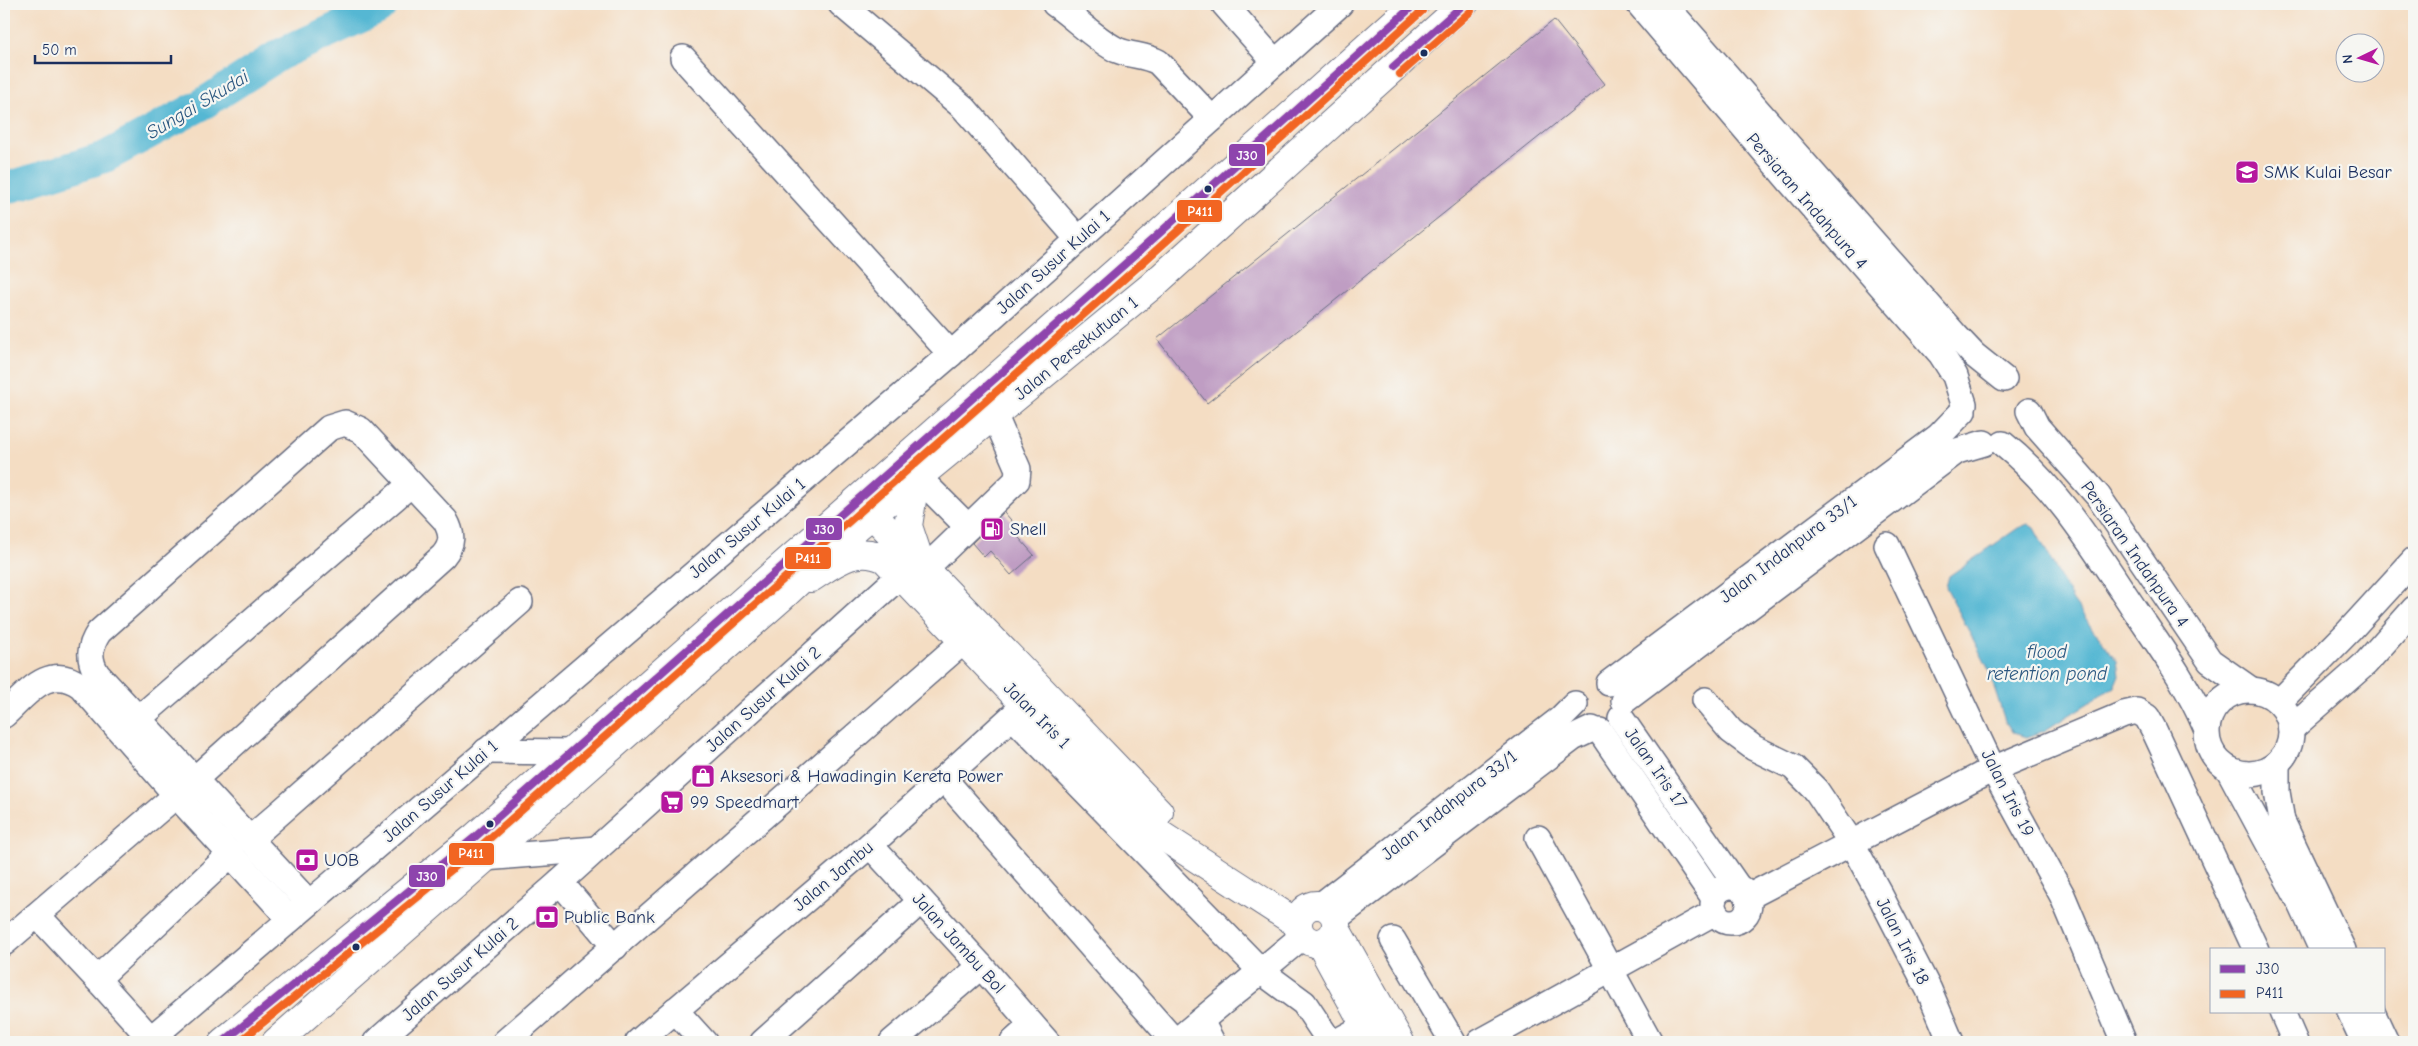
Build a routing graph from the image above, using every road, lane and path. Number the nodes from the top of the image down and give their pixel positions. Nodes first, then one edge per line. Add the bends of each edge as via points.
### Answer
1 (841, 4) edge
2 (1055, 4) edge
3 (1224, 4) edge
4 (1340, 4) edge
5 (1415, 4) edge
6 (1464, 4) edge
7 (1639, 4) edge
8 (1664, 4) edge
9 (683, 58) dead end
10 (1275, 62) junction
11 (1212, 118) junction
12 (1078, 239) junction
13 (951, 354) junction
14 (2004, 379) junction
15 (1963, 407) junction
16 (2029, 411) junction
17 (994, 414) junction
18 (1994, 443) junction
19 (917, 479) junction
20 (411, 484) junction
21 (843, 511) junction
22 (872, 514) junction
23 (968, 527) junction
24 (1887, 545) dead end
25 (2414, 560) edge
26 (916, 568) junction
27 (780, 598) junction
28 (520, 602) dead end
29 (2414, 609) edge
30 (965, 640) junction
31 (2250, 689) junction
32 (1705, 700) dead end
33 (2279, 702) junction
34 (1575, 704) junction
35 (1019, 711) junction
36 (1609, 712) junction
37 (4, 715) edge
38 (138, 718) junction
39 (2206, 728) junction
40 (2291, 729) junction
41 (486, 751) junction
42 (571, 752) junction
43 (2277, 764) junction
44 (1993, 769) junction
45 (2229, 770) junction
46 (195, 779) junction
47 (944, 779) junction
48 (176, 795) junction
49 (1538, 838) dead end
50 (250, 839) junction
51 (1851, 842) junction
52 (870, 845) junction
53 (597, 849) junction
54 (230, 854) junction
55 (484, 858) junction
56 (560, 882) junction
57 (1743, 892) junction
58 (921, 901) junction
59 (309, 903) junction
60 (1715, 905) junction
61 (37, 915) junction
62 (290, 919) junction
63 (1317, 924) junction
64 (1393, 940) dead end
65 (4, 943) edge
66 (615, 946) junction
67 (2255, 948) edge
68 (2321, 948) edge
69 (2342, 948) edge
70 (980, 966) junction
71 (1610, 971) junction
72 (1262, 972) junction
73 (97, 979) junction
74 (676, 1010) junction
75 (2283, 1014) edge
76 (2351, 1014) edge
77 (2373, 1014) edge
78 (178, 1015) junction
79 (1375, 1028) edge
80 (1207, 1032) edge
81 (1040, 1034) edge
82 (149, 1041) edge
83 (179, 1042) edge
84 (224, 1042) edge
85 (276, 1042) edge
86 (376, 1042) edge
87 (505, 1042) edge
88 (638, 1042) edge
89 (704, 1042) edge
90 (763, 1042) edge
91 (892, 1042) edge
92 (1014, 1042) edge
93 (1175, 1042) edge
94 (1330, 1042) edge
95 (1336, 1042) edge
96 (1400, 1042) edge
97 (1453, 1042) edge
98 (1480, 1042) edge
99 (1650, 1042) edge
100 (1951, 1042) edge
101 (2124, 1042) edge
102 (2295, 1042) edge
103 (2364, 1042) edge
104 (2386, 1042) edge

1 - 12 street via 964,108
2 - 11 street via 1116,49 1158,62
3 - 10 street
4 - 10 street, Jalan Susur Kulai 1
5 - 21 main road, Jalan Persekutuan 1
6 - 17 main road, Jalan Persekutuan 1 via 1154,284
7 - 15 street, Persiaran Indahpura 4 via 1941,354 1955,376
8 - 14 street, Persiaran Indahpura 4 via 1974,355
9 - 13 street
10 - 11 street, Jalan Susur Kulai 1
11 - 12 street, Jalan Susur Kulai 1
12 - 13 street, Jalan Susur Kulai 1
13 - 41 street, Jalan Susur Kulai 1
14 - 15 street via 1981,381 1970,391
14 - 16 street, Persiaran Indahpura 4 via 2019,388 2028,402
15 - 18 street, Persiaran Indahpura 4 via 1965,425 1970,432
15 - 36 street, Jalan Indahpura 33/1 via 1953,424
16 - 18 street via 2019,435
16 - 31 street, Persiaran Indahpura 4 via 2037,427 2098,496 2210,661
17 - 19 main road, Jalan Persekutuan 1
17 - 23 street, Jalan Susur Kulai 2 via 1018,469 1017,480
18 - 36 street, Jalan Indahpura 33/1 via 1957,451
18 - 39 street, Persiaran Indahpura 4 via 2028,464 2048,487 2192,695
19 - 22 main road, Jalan Persekutuan 1
19 - 23 street
19 - 26 main road via 908,526
20 - 38 street
20 - 38 street via 354,425 345,422 329,428 92,642 91,665
20 - 46 street via 445,520 452,539 449,548
21 - 22 main road
21 - 42 main road, Jalan Persekutuan 1
22 - 26 main road, Jalan Iris 1
22 - 27 main road, Jalan Persekutuan 1
23 - 26 street, Jalan Susur Kulai 2
24 - 44 street, Jalan Iris 19
25 - 33 street via 2350,631
26 - 27 main road, Jalan Iris 1 via 873,553 858,553 824,569
26 - 30 main road, Jalan Iris 1
26 - 53 street, Jalan Susur Kulai 2
26 - 63 main road, Jalan Iris 1 via 1154,808
27 - 55 main road, Jalan Persekutuan 1
28 - 50 street
29 - 40 street via 2366,663
30 - 35 main road, Jalan Iris 1
30 - 66 street
31 - 33 street
31 - 39 street via 2234,692 2221,700 2211,712
32 - 51 street, Jalan Iris 18 via 1731,731 1754,748 1793,767 1816,790
33 - 40 street
34 - 36 street via 1579,719
34 - 36 street, Jalan Indahpura 33/1 via 1576,696 1586,684 1602,681
34 - 63 street, Jalan Indahpura 33/1
35 - 47 street, Jalan Jambu
35 - 63 main road, Jalan Iris 1 via 1147,826
35 - 72 street
36 - 57 street, Jalan Iris 17 via 1692,818
36 - 60 street, Jalan Iris 17 via 1669,830
36 - 63 street, Jalan Indahpura 33/1
37 - 48 street via 48,678 60,676 71,679 81,686
38 - 46 street
39 - 45 street via 2211,752
40 - 43 street via 2290,742
41 - 42 street
41 - 59 street, Jalan Susur Kulai 1
42 - 84 main road, Jalan Persekutuan 1 via 475,837
43 - 45 street via 2254,775 2241,775
43 - 69 street via 2282,821
44 - 51 street
44 - 67 street via 2124,714 2137,711 2147,717
44 - 101 street, Jalan Iris 19 via 2062,895
45 - 68 street
46 - 48 street
46 - 50 street
47 - 52 street, Jalan Jambu
47 - 93 street
48 - 54 street
48 - 61 street
49 - 71 street
50 - 59 street
51 - 57 street
51 - 100 street, Jalan Iris 18 via 1929,990
52 - 58 street, Jalan Jambu Bol
52 - 74 street, Jalan Jambu
53 - 55 street
53 - 56 street, Jalan Susur Kulai 2
54 - 62 street
54 - 73 street
55 - 85 main road, Jalan Persekutuan 1
56 - 66 street
56 - 86 street, Jalan Susur Kulai 2
57 - 60 street via 1747,912 1740,920 1728,922 1718,917
58 - 70 street, Jalan Jambu Bol
58 - 90 street
59 - 62 street, Jalan Susur Kulai 1
60 - 71 street
61 - 65 street
61 - 73 street
62 - 78 street, Jalan Susur Kulai 1
63 - 72 street
63 - 79 main road
64 - 97 street
66 - 87 street
70 - 81 street, Jalan Jambu Bol
70 - 91 street
71 - 98 street
71 - 99 street
72 - 80 street
72 - 94 street via 1304,1003
73 - 82 street
74 - 88 street, Jalan Jambu
74 - 89 street
75 - 102 street
76 - 103 street
77 - 104 street
78 - 82 street, Jalan Susur Kulai 1
78 - 83 street
79 - 95 street
79 - 96 main road
80 - 93 street
81 - 92 street

